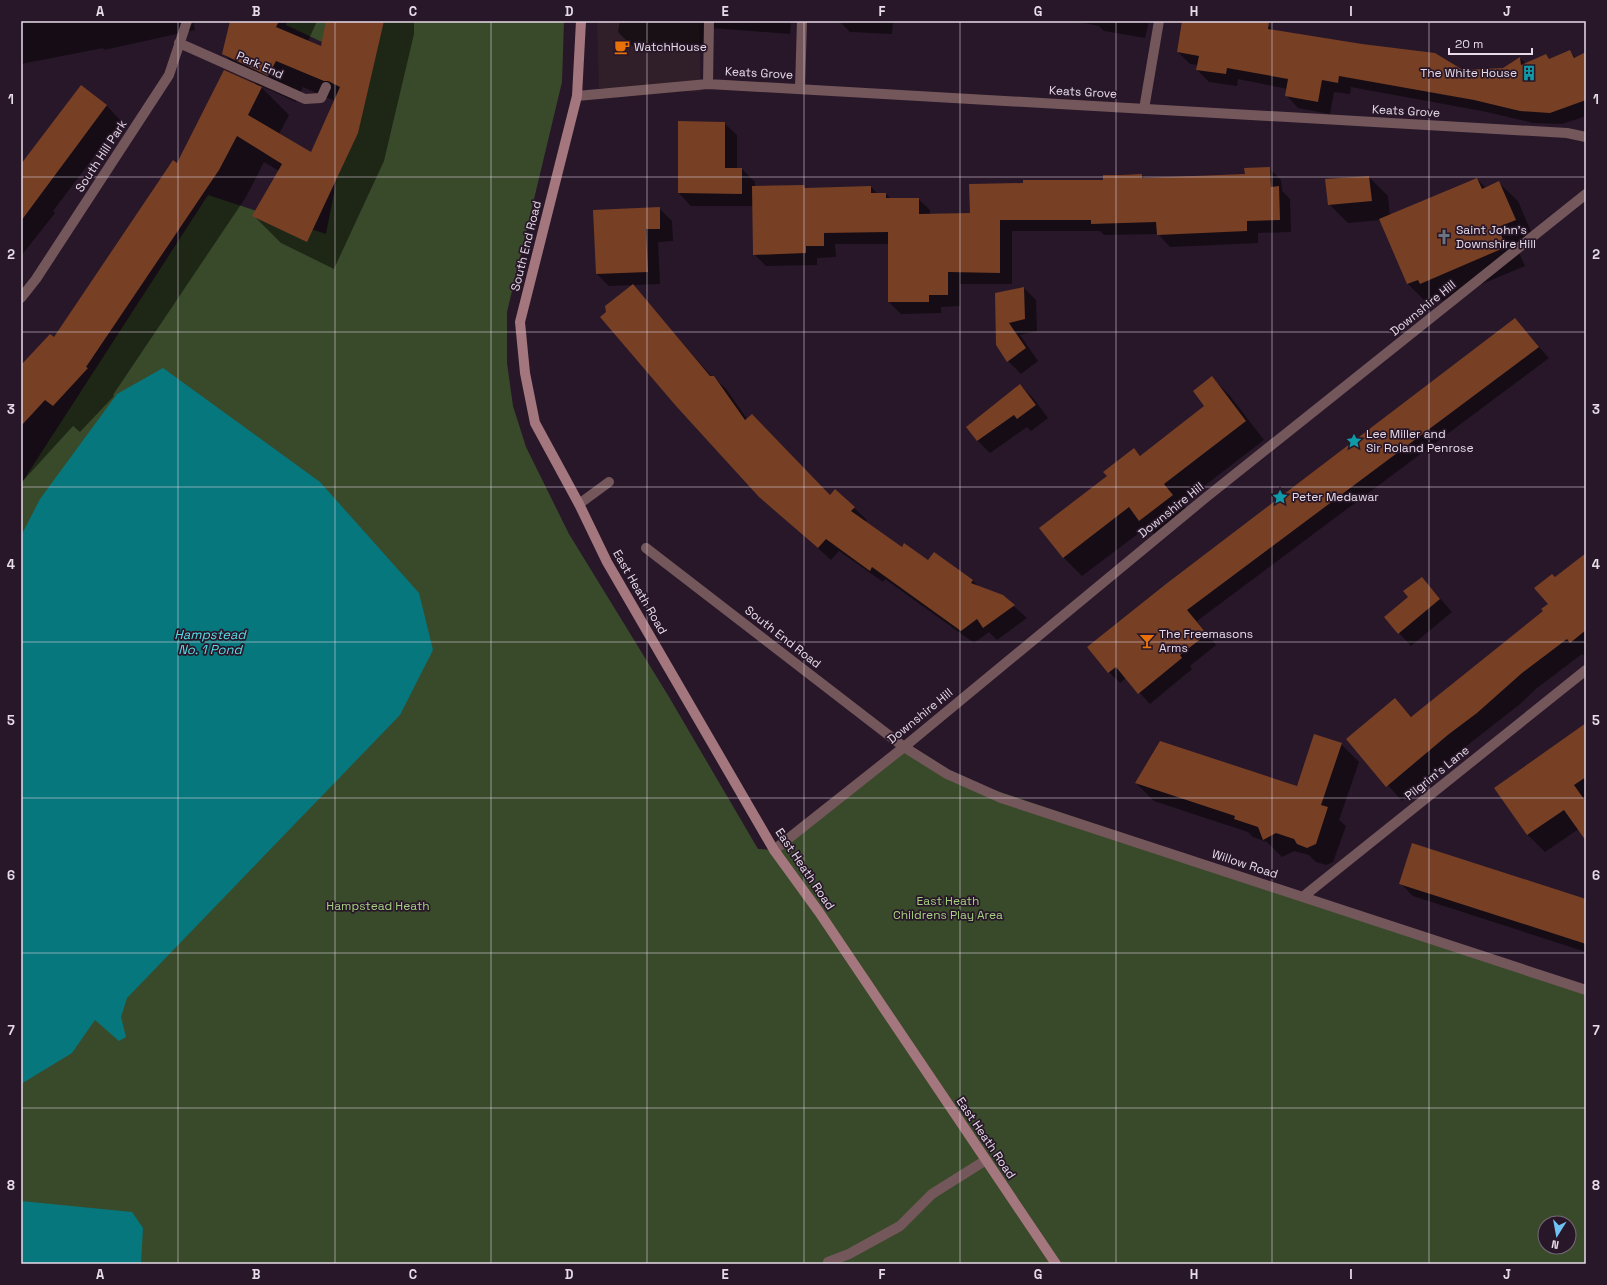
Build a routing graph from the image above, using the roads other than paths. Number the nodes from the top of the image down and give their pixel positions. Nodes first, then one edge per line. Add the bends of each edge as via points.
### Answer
1 (187, 21) edge
2 (581, 21) edge
3 (709, 21) edge
4 (802, 21) edge
5 (1159, 21) edge
6 (179, 43) junction
7 (708, 84) junction
8 (326, 87) dead end
9 (800, 88) junction
10 (578, 96) junction
11 (1144, 108) junction
12 (1586, 137) edge
13 (1586, 194) edge
14 (21, 298) edge
15 (561, 472) joint
16 (609, 482) dead end
17 (579, 504) junction
18 (646, 548) dead end
19 (1586, 670) edge
20 (904, 747) junction
21 (774, 850) junction
22 (1304, 896) junction
23 (1586, 990) edge
24 (986, 1160) junction
25 (828, 1262) dead end
26 (1056, 1264) edge

1 - 6 street, South Hill Park
2 - 10 street, South End Road
3 - 7 street
4 - 9 street
5 - 11 street
6 - 8 street, Park End via 305,99 321,98
6 - 14 street, South Hill Park via 169,75
7 - 9 street, Keats Grove
7 - 10 street, Keats Grove
9 - 11 street, Keats Grove
10 - 15 street, South End Road via 520,322 525,374 535,423
11 - 12 street, Keats Grove via 1567,133
13 - 20 street, Downshire Hill via 1204,499
15 - 17 street, East Heath Road
16 - 17 street
17 - 21 street, East Heath Road via 607,562
18 - 20 street, South End Road
19 - 22 street, Pilgrim's Lane
20 - 21 street, Downshire Hill
20 - 22 street, Willow Road via 947,774 1001,798
21 - 24 street, East Heath Road via 819,912
22 - 23 street, Willow Road
24 - 25 street via 932,1194 900,1226 849,1254
24 - 26 street, East Heath Road

